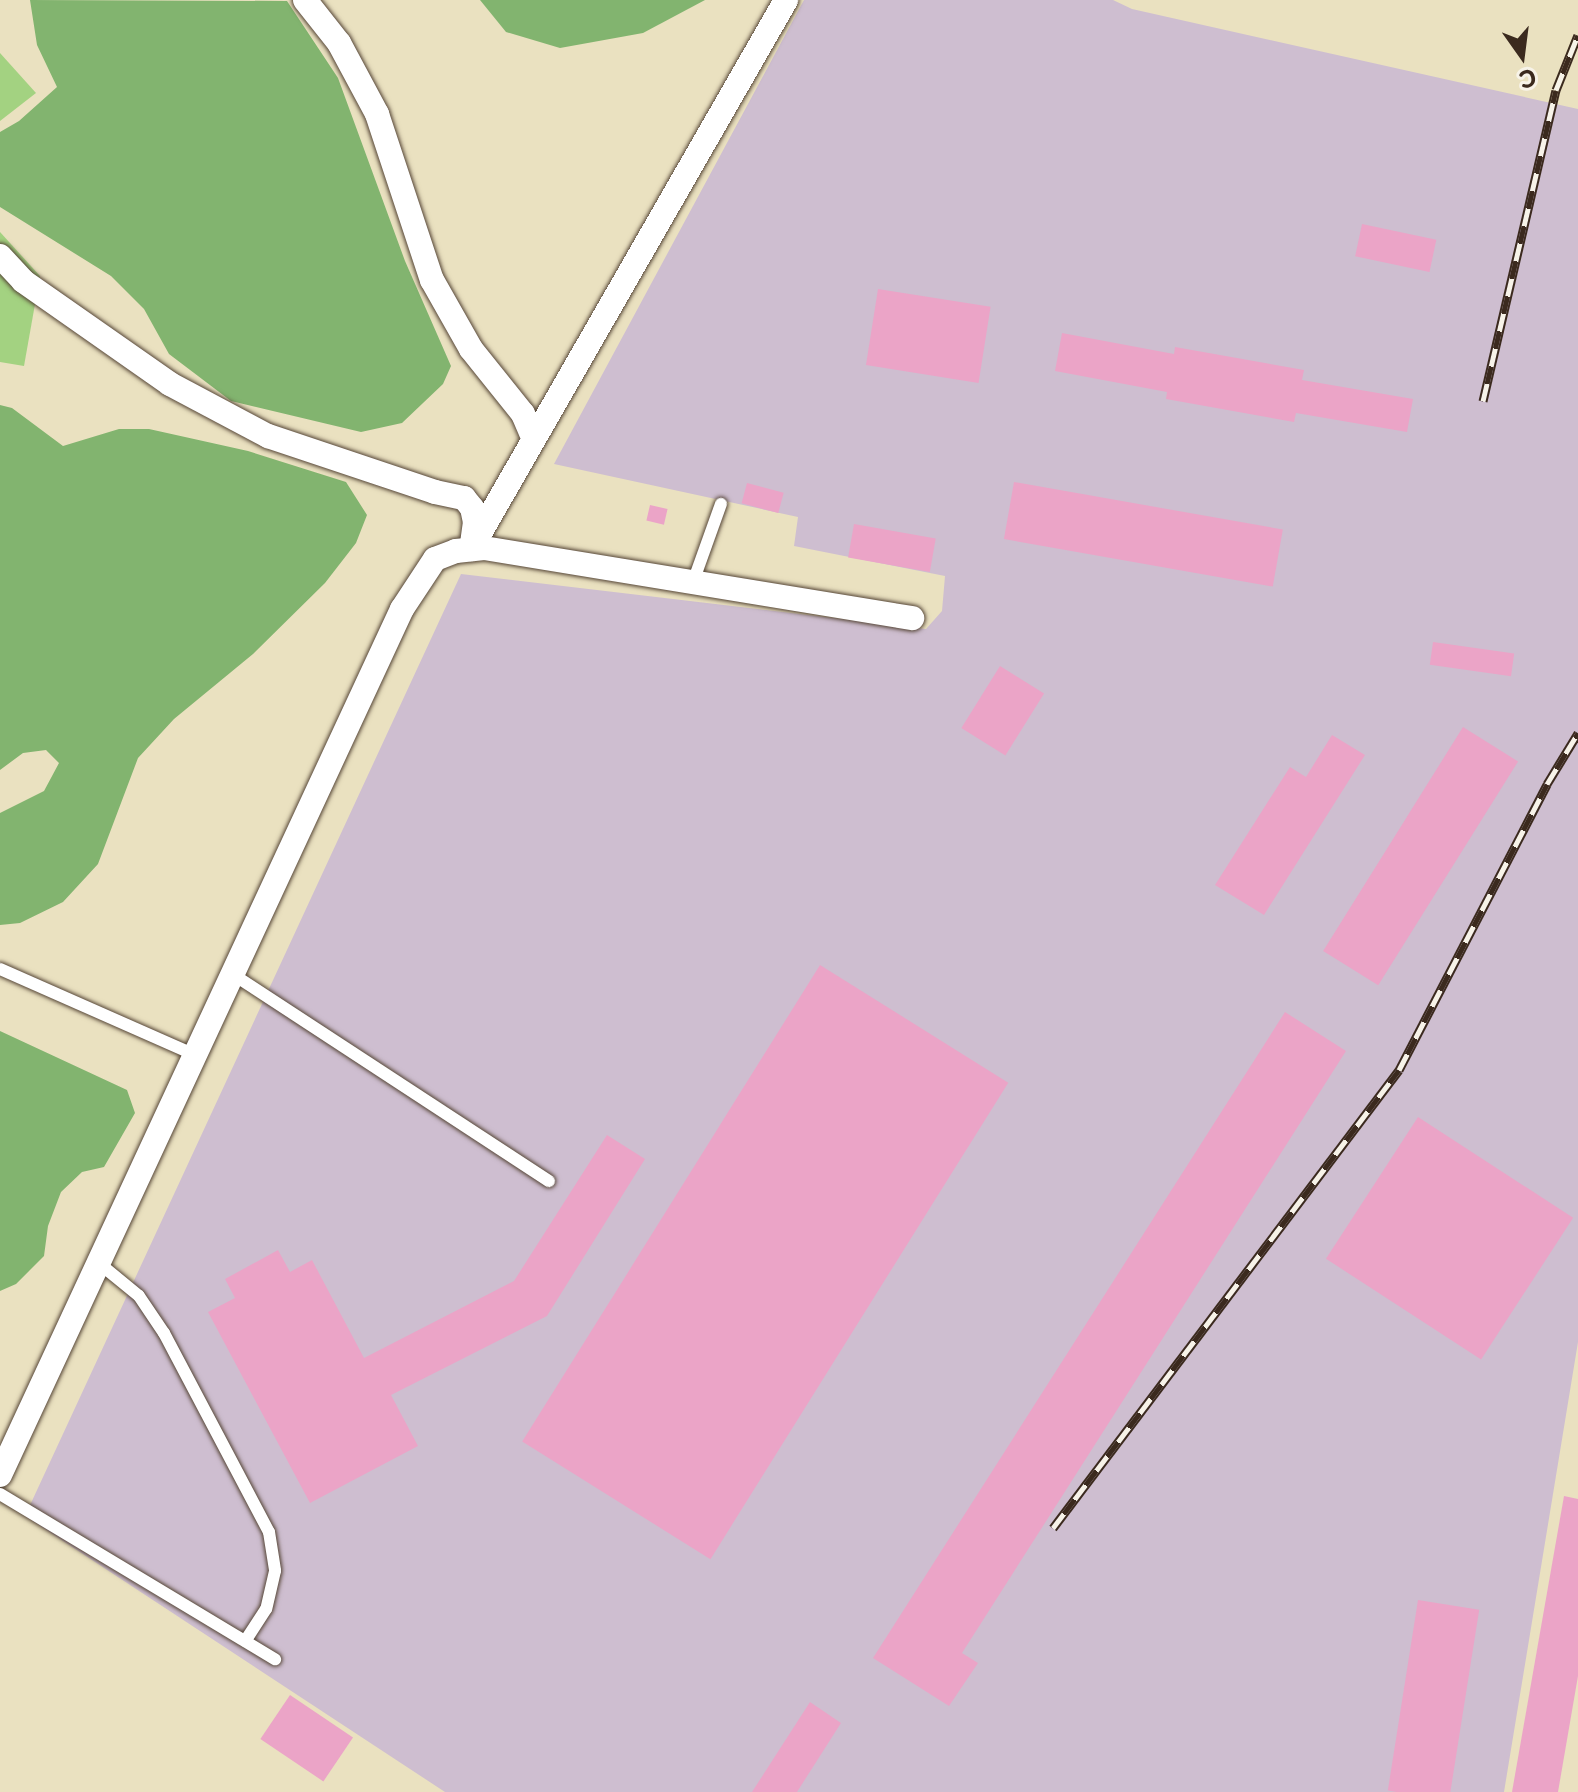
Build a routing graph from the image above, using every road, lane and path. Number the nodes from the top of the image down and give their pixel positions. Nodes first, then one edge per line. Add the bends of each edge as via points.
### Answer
1 (305, 0) edge
2 (786, 0) edge
3 (0, 256) edge
4 (533, 438) junction
5 (721, 504) dead end
6 (471, 549) junction
7 (693, 582) junction
8 (912, 618) dead end
9 (0, 969) edge
10 (231, 973) junction
11 (193, 1054) junction
12 (549, 1181) dead end
13 (100, 1264) junction
14 (0, 1475) edge
15 (0, 1494) edge
16 (245, 1641) junction
17 (275, 1659) dead end

1 - 4 street via 339,43 377,114 432,280 471,349 523,414
2 - 4 street
3 - 6 street via 23,281 170,384 254,428 464,498 475,522
4 - 6 street
5 - 7 lane
6 - 7 street
6 - 10 street via 435,559 417,582
7 - 8 street
9 - 11 lane
10 - 11 street
10 - 12 lane
11 - 13 street
13 - 14 street
13 - 16 lane via 139,1296 164,1333 269,1532 275,1571 266,1609
15 - 16 lane
16 - 17 lane

